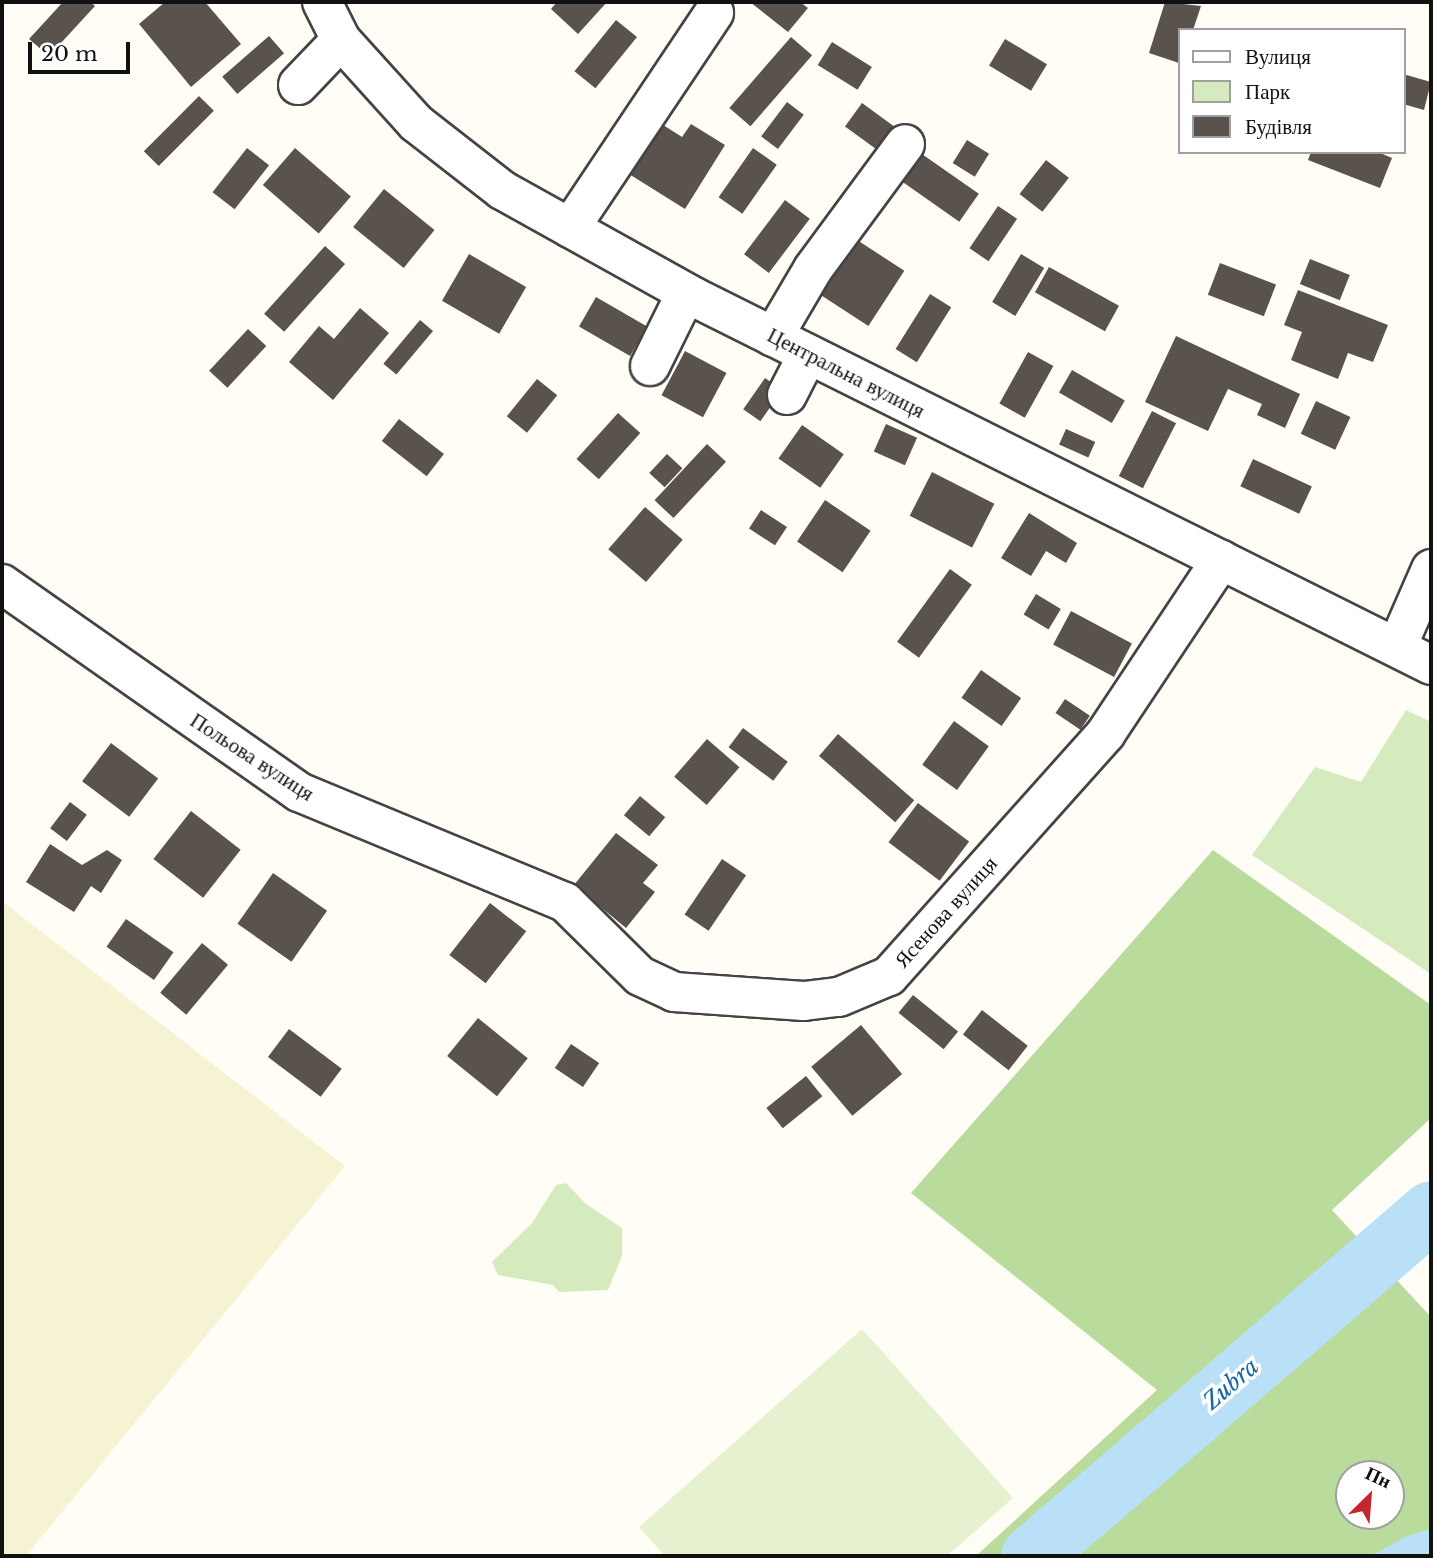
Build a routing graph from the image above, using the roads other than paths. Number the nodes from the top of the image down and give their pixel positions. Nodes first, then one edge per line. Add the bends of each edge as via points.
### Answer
1 (322, 2) edge
2 (714, 13) dead end
3 (341, 40) junction
4 (298, 85) dead end
5 (905, 144) dead end
6 (570, 228) junction
7 (686, 293) junction
8 (773, 337) junction
9 (808, 354) junction
10 (650, 366) dead end
11 (787, 395) dead end
12 (1221, 559) junction
13 (1431, 569) edge
14 (2, 584) edge
15 (1397, 647) junction
16 (1431, 665) edge
17 (565, 902) joint

1 - 3 street, Центральна вулиця
2 - 6 street
3 - 4 street
3 - 6 street, Центральна вулиця via 416,123 502,190
5 - 8 street via 813,269
6 - 7 street, Центральна вулиця
7 - 8 street, Центральна вулиця
7 - 10 street
8 - 9 street, Центральна вулиця
9 - 11 street
9 - 12 street, Центральна вулиця
12 - 15 street, Центральна вулиця
12 - 17 street, Ясенова вулиця via 1106,733 889,976 839,997 804,1001 674,992 640,976
13 - 15 street
14 - 17 street, Польова вулиця via 299,792
15 - 16 street, Центральна вулиця

